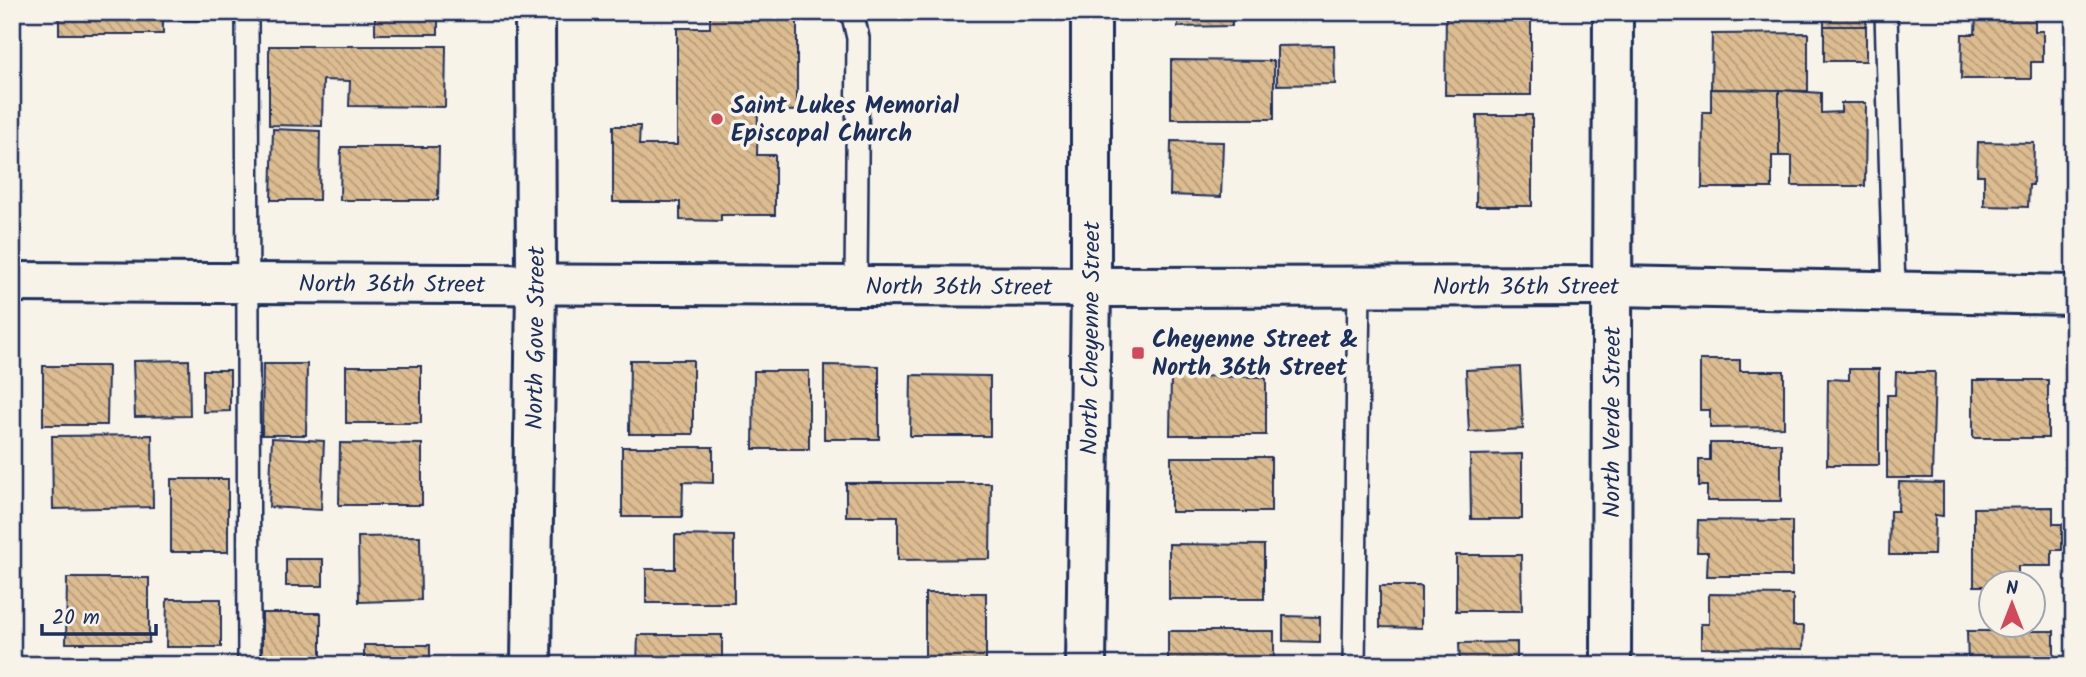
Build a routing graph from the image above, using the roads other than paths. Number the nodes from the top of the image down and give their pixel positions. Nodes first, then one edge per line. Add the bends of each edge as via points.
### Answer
1 (247, 12) edge
2 (535, 12) edge
3 (852, 12) edge
4 (1091, 12) edge
5 (1613, 12) edge
6 (1886, 12) edge
7 (12, 282) edge
8 (248, 283) junction
9 (536, 285) junction
10 (856, 286) junction
11 (1359, 286) junction
12 (1614, 286) junction
13 (1091, 287) junction
14 (1894, 291) junction
15 (2074, 295) edge
16 (249, 665) edge
17 (531, 665) edge
18 (1086, 665) edge
19 (1353, 665) edge
20 (1611, 665) edge

1 - 8 lane
2 - 9 street, North Gove Street
3 - 10 lane via 858,38
4 - 13 street, North Cheyenne Street
5 - 12 street, North Verde Street
6 - 14 lane
7 - 8 street, North 36th Street
8 - 9 street, North 36th Street
8 - 16 lane
9 - 10 street, North 36th Street
9 - 17 street, North Gove Street
10 - 13 street, North 36th Street
11 - 12 street, North 36th Street
11 - 13 street, North 36th Street
11 - 19 lane
12 - 14 street, North 36th Street
12 - 20 street, North Verde Street
13 - 18 street, North Cheyenne Street
14 - 15 street, North 36th Street

